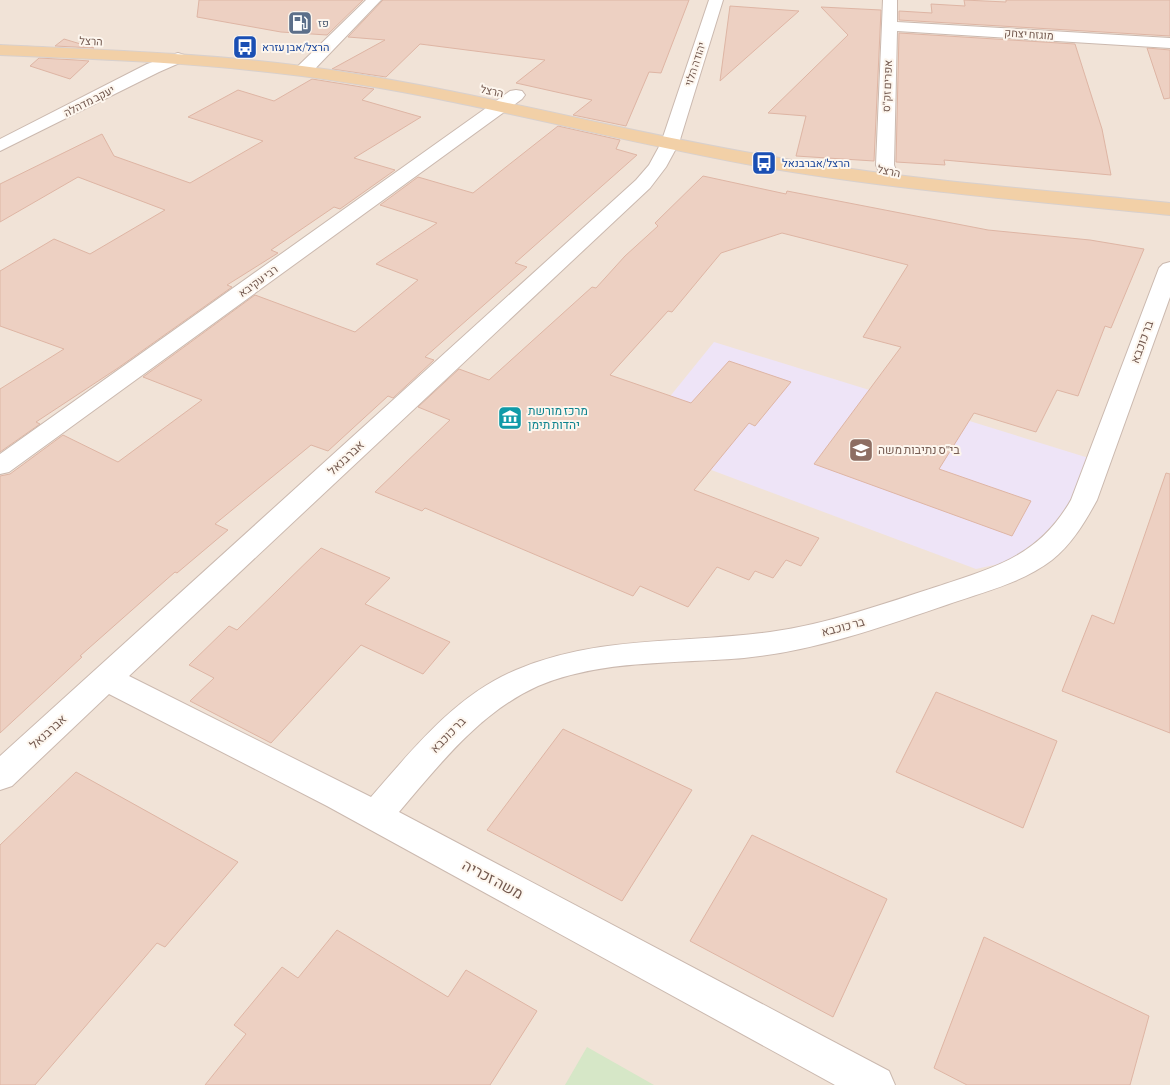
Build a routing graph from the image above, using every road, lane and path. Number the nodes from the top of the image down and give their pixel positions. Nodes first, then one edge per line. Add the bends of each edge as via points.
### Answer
1 (374, 0) edge
2 (716, 0) edge
3 (890, 0) edge
4 (889, 26) junction
5 (0, 36) edge
6 (1170, 43) edge
7 (0, 50) edge
8 (178, 58) junction
9 (308, 66) junction
10 (507, 101) junction
11 (672, 135) junction
12 (0, 146) edge
13 (887, 170) junction
14 (978, 189) junction
15 (1170, 210) edge
16 (1170, 268) edge
17 (0, 466) edge
18 (106, 679) junction
19 (0, 776) edge
20 (375, 816) junction
21 (875, 1085) edge

1 - 9 street
2 - 11 street, יהודה הלוי
3 - 4 street, אפרים זק"ס
4 - 6 street, מוגזח יצחק
4 - 13 street, אפרים זק"ס
5 - 9 main road, הרצל via 200,47
7 - 8 main road, הרצל
8 - 9 main road, הרצל
8 - 12 street, יעקב מדהלה
9 - 10 main road, הרצל via 442,94
10 - 11 main road, הרצל
10 - 17 street, רבי עקיבא
11 - 13 main road, הרצל
11 - 14 main road, הרצל via 851,175
11 - 18 street, אברבנאל via 657,167 643,184
13 - 14 main road, הרצל
14 - 15 main road, הרצל
16 - 20 street, בר כוכבא via 1084,500 1069,528 1035,559 998,576 871,620 826,632 763,644 599,657 544,670 494,694 464,718
18 - 19 street, אברבנאל
18 - 20 street, משה זכריה
20 - 21 street, משה זכריה

